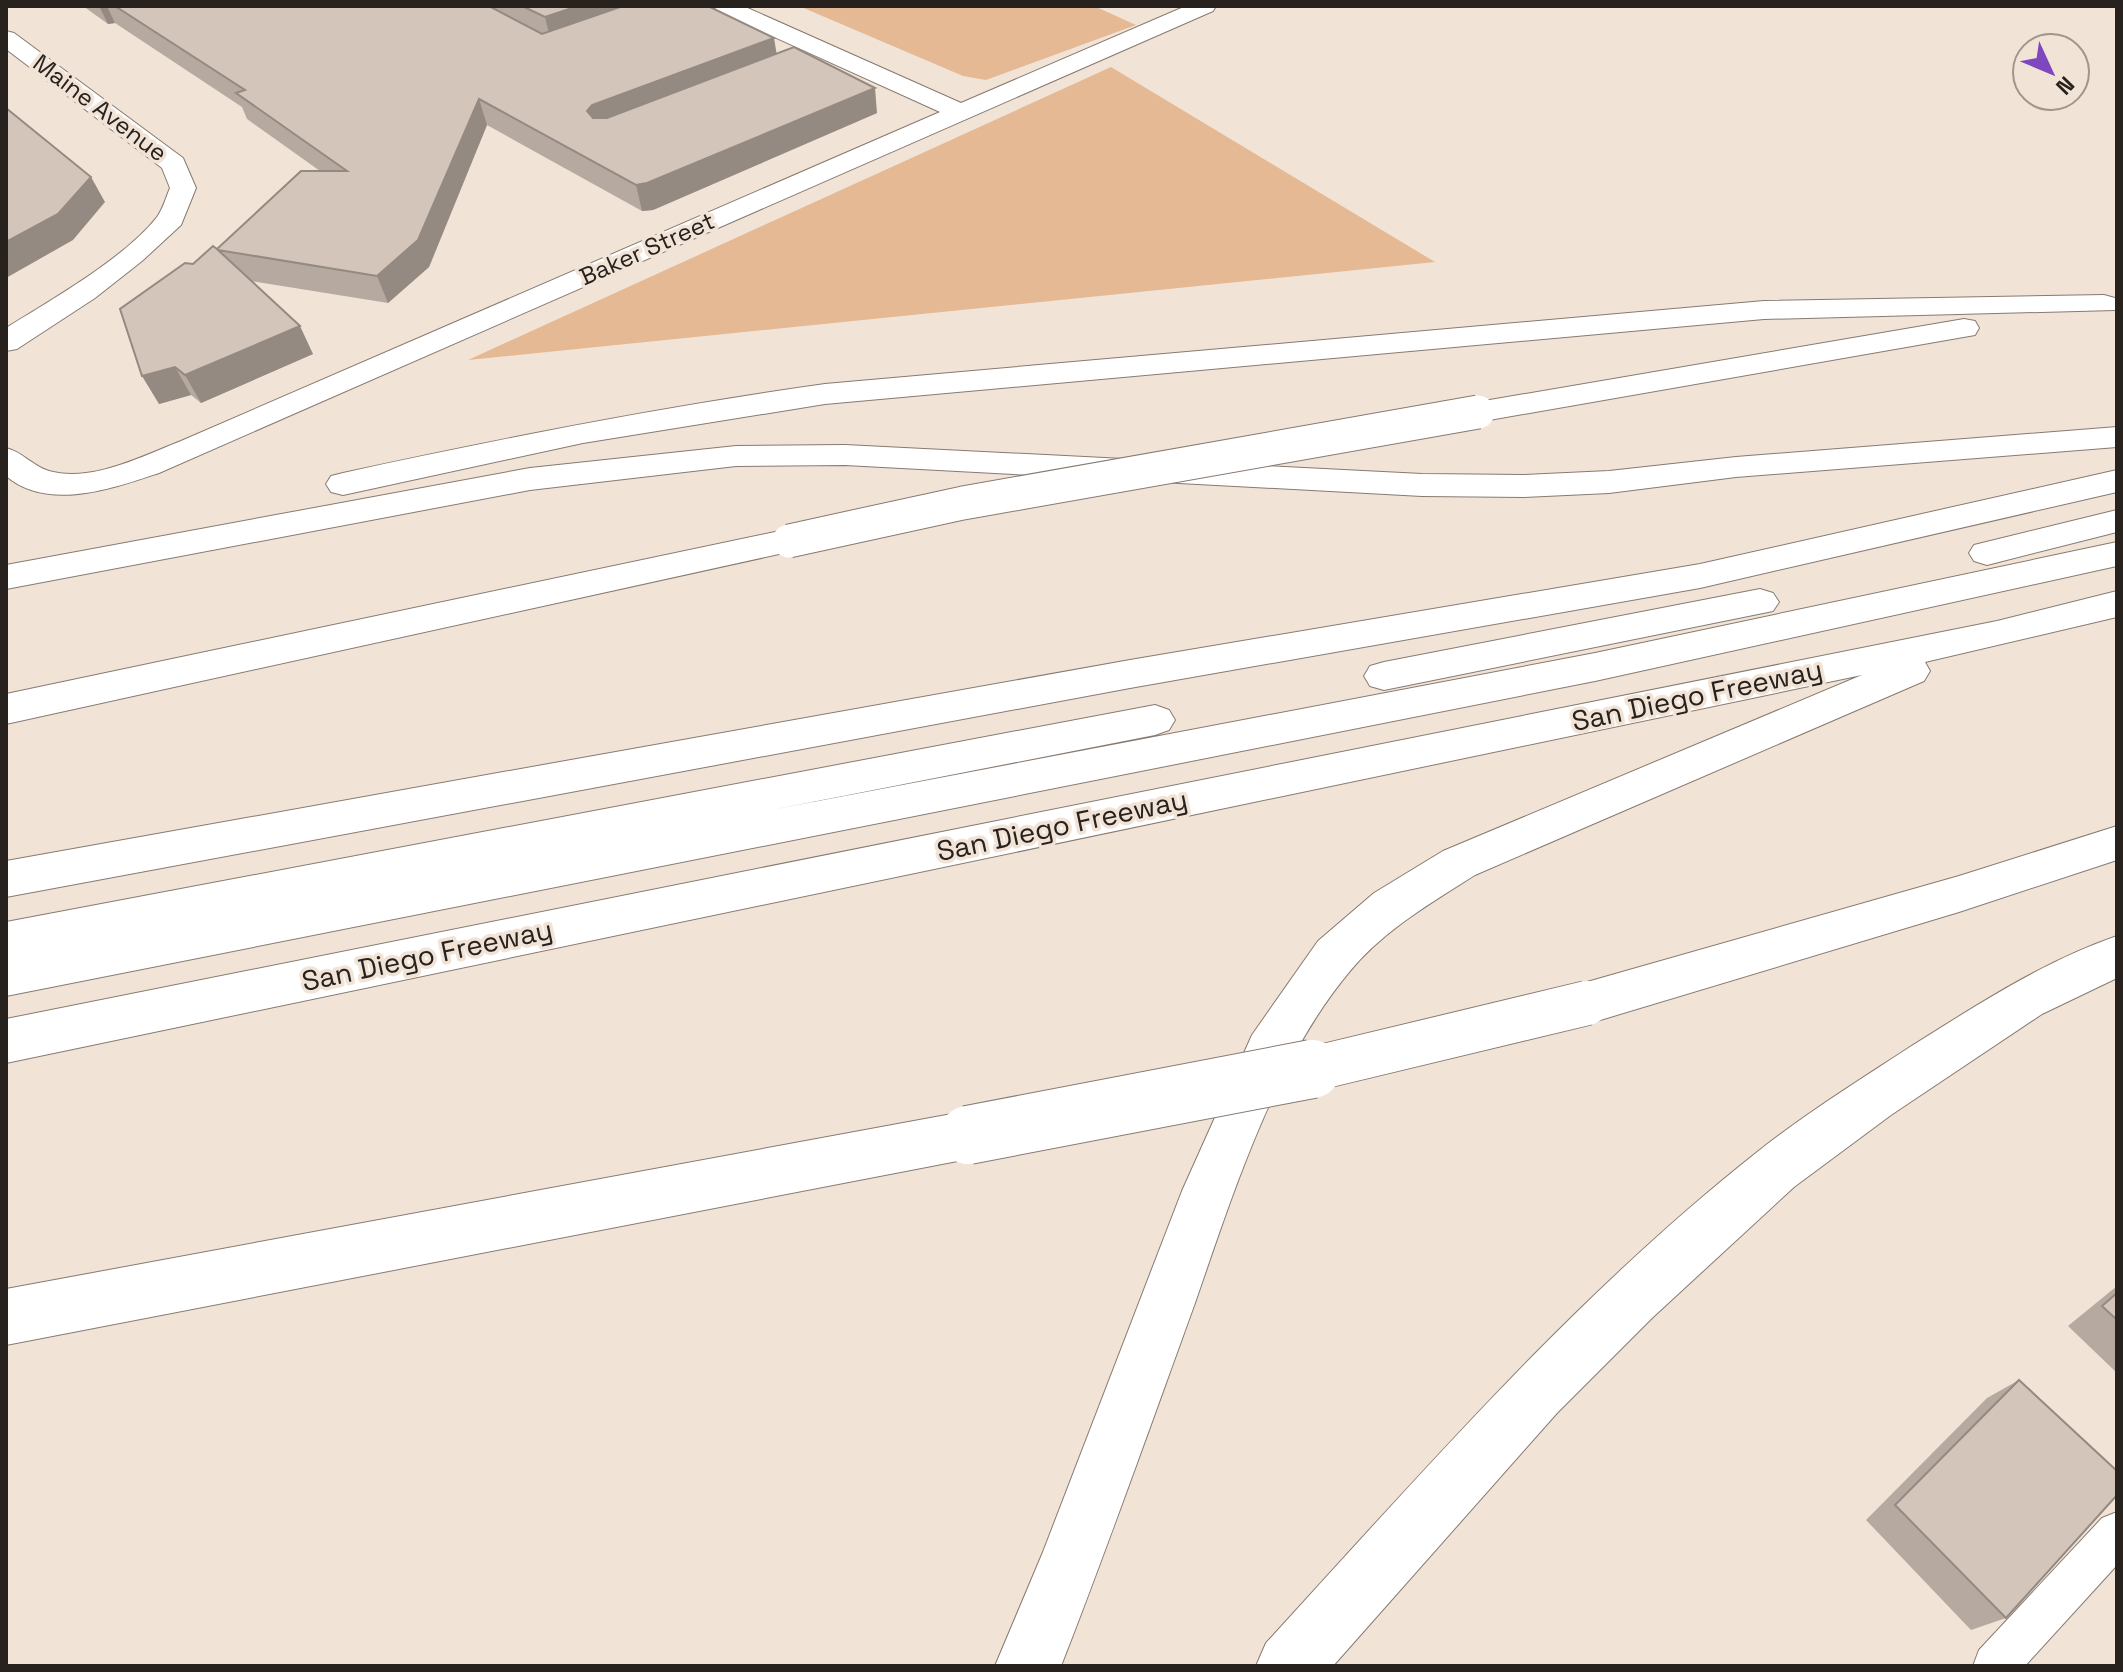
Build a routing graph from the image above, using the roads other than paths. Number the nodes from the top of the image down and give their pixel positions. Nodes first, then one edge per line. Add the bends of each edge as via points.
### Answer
1 (725, 6) edge
2 (1205, 6) edge
3 (6, 38) edge
4 (827, 52) junction
5 (37, 61) junction
6 (797, 63) edge
7 (6, 70) edge
8 (960, 112) junction
9 (2111, 303) edge
10 (6, 342) edge
11 (2117, 437) edge
12 (6, 458) edge
13 (2117, 481) edge
14 (2117, 521) edge
15 (2117, 554) edge
16 (6, 560) edge
17 (6, 577) edge
18 (2117, 604) edge
19 (1997, 634) junction
20 (6, 709) edge
21 (2117, 843) edge
22 (6, 879) edge
23 (6, 941) edge
24 (2117, 956) edge
25 (6, 976) edge
26 (6, 1041) edge
27 (6, 1317) edge
28 (2117, 1533) edge
29 (1028, 1666) edge
30 (1289, 1666) edge
31 (1995, 1666) edge

1 - 4 main road
2 - 8 main road, Baker Street
3 - 5 main road, Maine Avenue
4 - 6 lane
4 - 8 main road
5 - 7 main road
5 - 10 main road, Maine Avenue via 174,164 183,188 171,219 132,255
8 - 12 main road, Baker Street via 141,468 85,483 46,483
9 - 16 main road via 1764,310 825,394 694,411 523,444
9 - 20 main road, bridge via 963,503
11 - 17 main road via 1524,486 845,455 736,456 530,479
13 - 22 main road via 1700,576
14 - 23 main road via 1892,576
15 - 25 main road via 1595,667
18 - 19 main road, San Diego Freeway
19 - 26 main road, San Diego Freeway
19 - 29 main road via 1459,863 1390,906 1335,955 1270,1050 1207,1195
21 - 27 main road, bridge via 1587,1003 1292,1074
24 - 30 main road via 2025,999 1775,1170 1536,1392
28 - 31 lane

